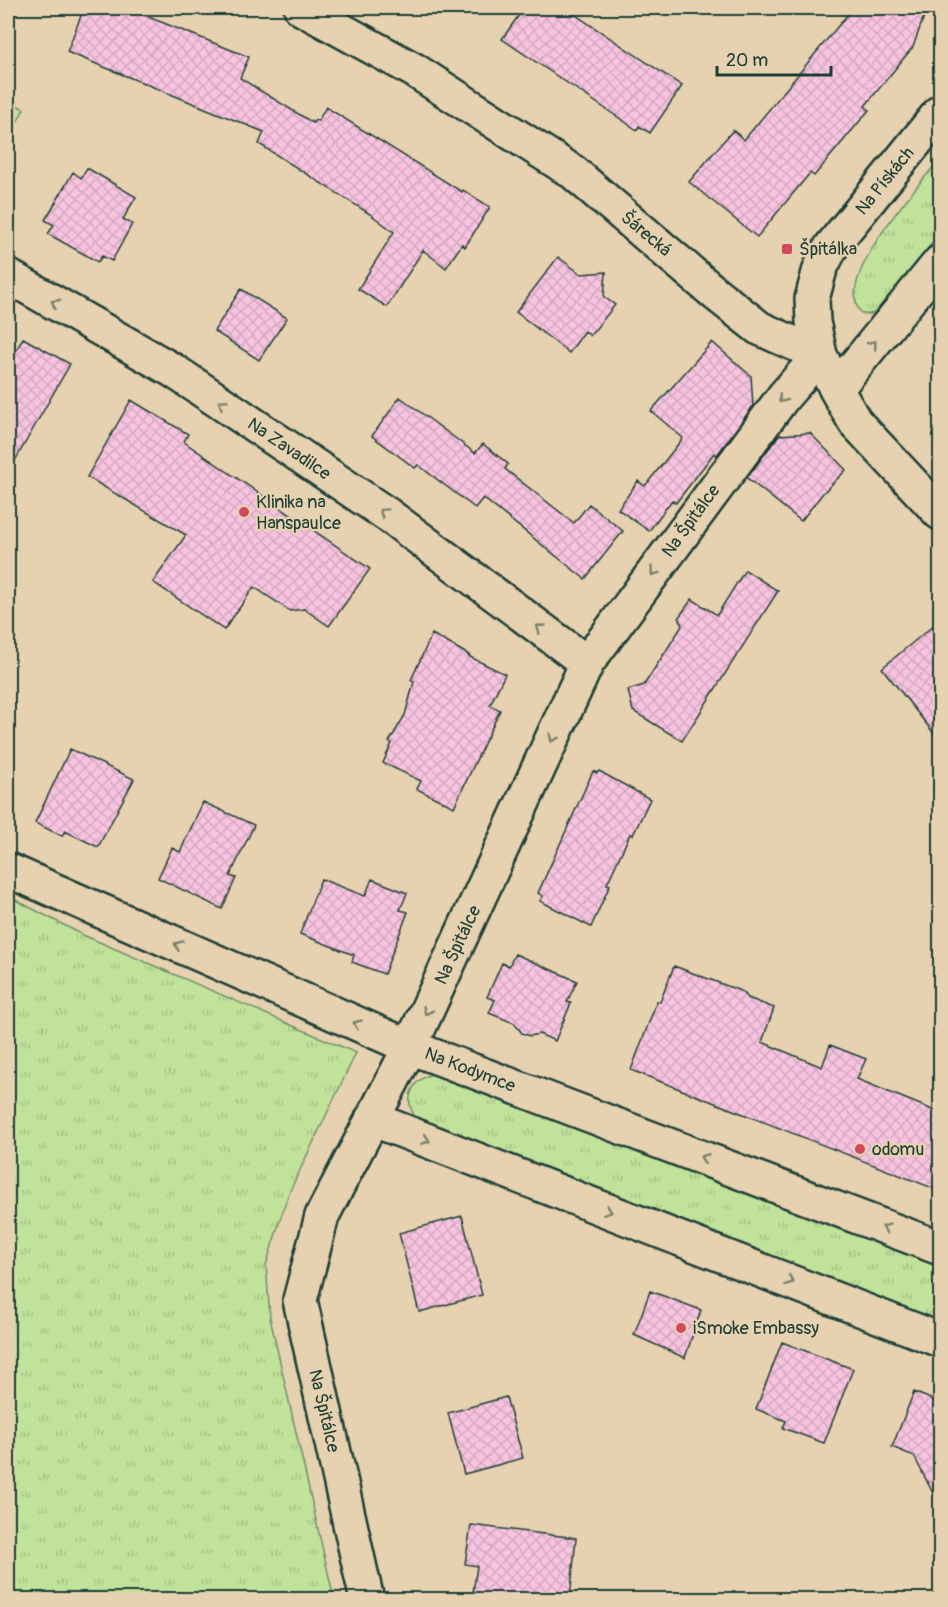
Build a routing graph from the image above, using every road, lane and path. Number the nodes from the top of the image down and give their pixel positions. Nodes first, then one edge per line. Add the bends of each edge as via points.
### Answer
1 (301, 8) edge
2 (940, 112) edge
3 (940, 262) edge
4 (8, 276) edge
5 (820, 355) junction
6 (836, 389) junction
7 (940, 513) edge
8 (587, 663) junction
9 (8, 870) edge
10 (411, 1047) junction
11 (372, 1119) junction
12 (940, 1248) edge
13 (940, 1340) edge
14 (367, 1599) edge

1 - 5 street, Šárecká via 414,70 573,172 759,328
2 - 5 street, Na Pískách via 824,258 812,299
6 -> 3 street
8 -> 4 street, Na Zavadilce via 388,515 174,371
5 - 6 street
5 -> 8 street, Na Špitálce via 784,396
6 - 7 street via 855,422
8 -> 10 street, Na Špitálce
10 -> 9 street, Na Kodymce
10 - 11 street, Na Špitálce
12 -> 10 street, Na Kodymce
11 -> 13 street
11 - 14 street, Na Špitálce via 322,1216 300,1300

